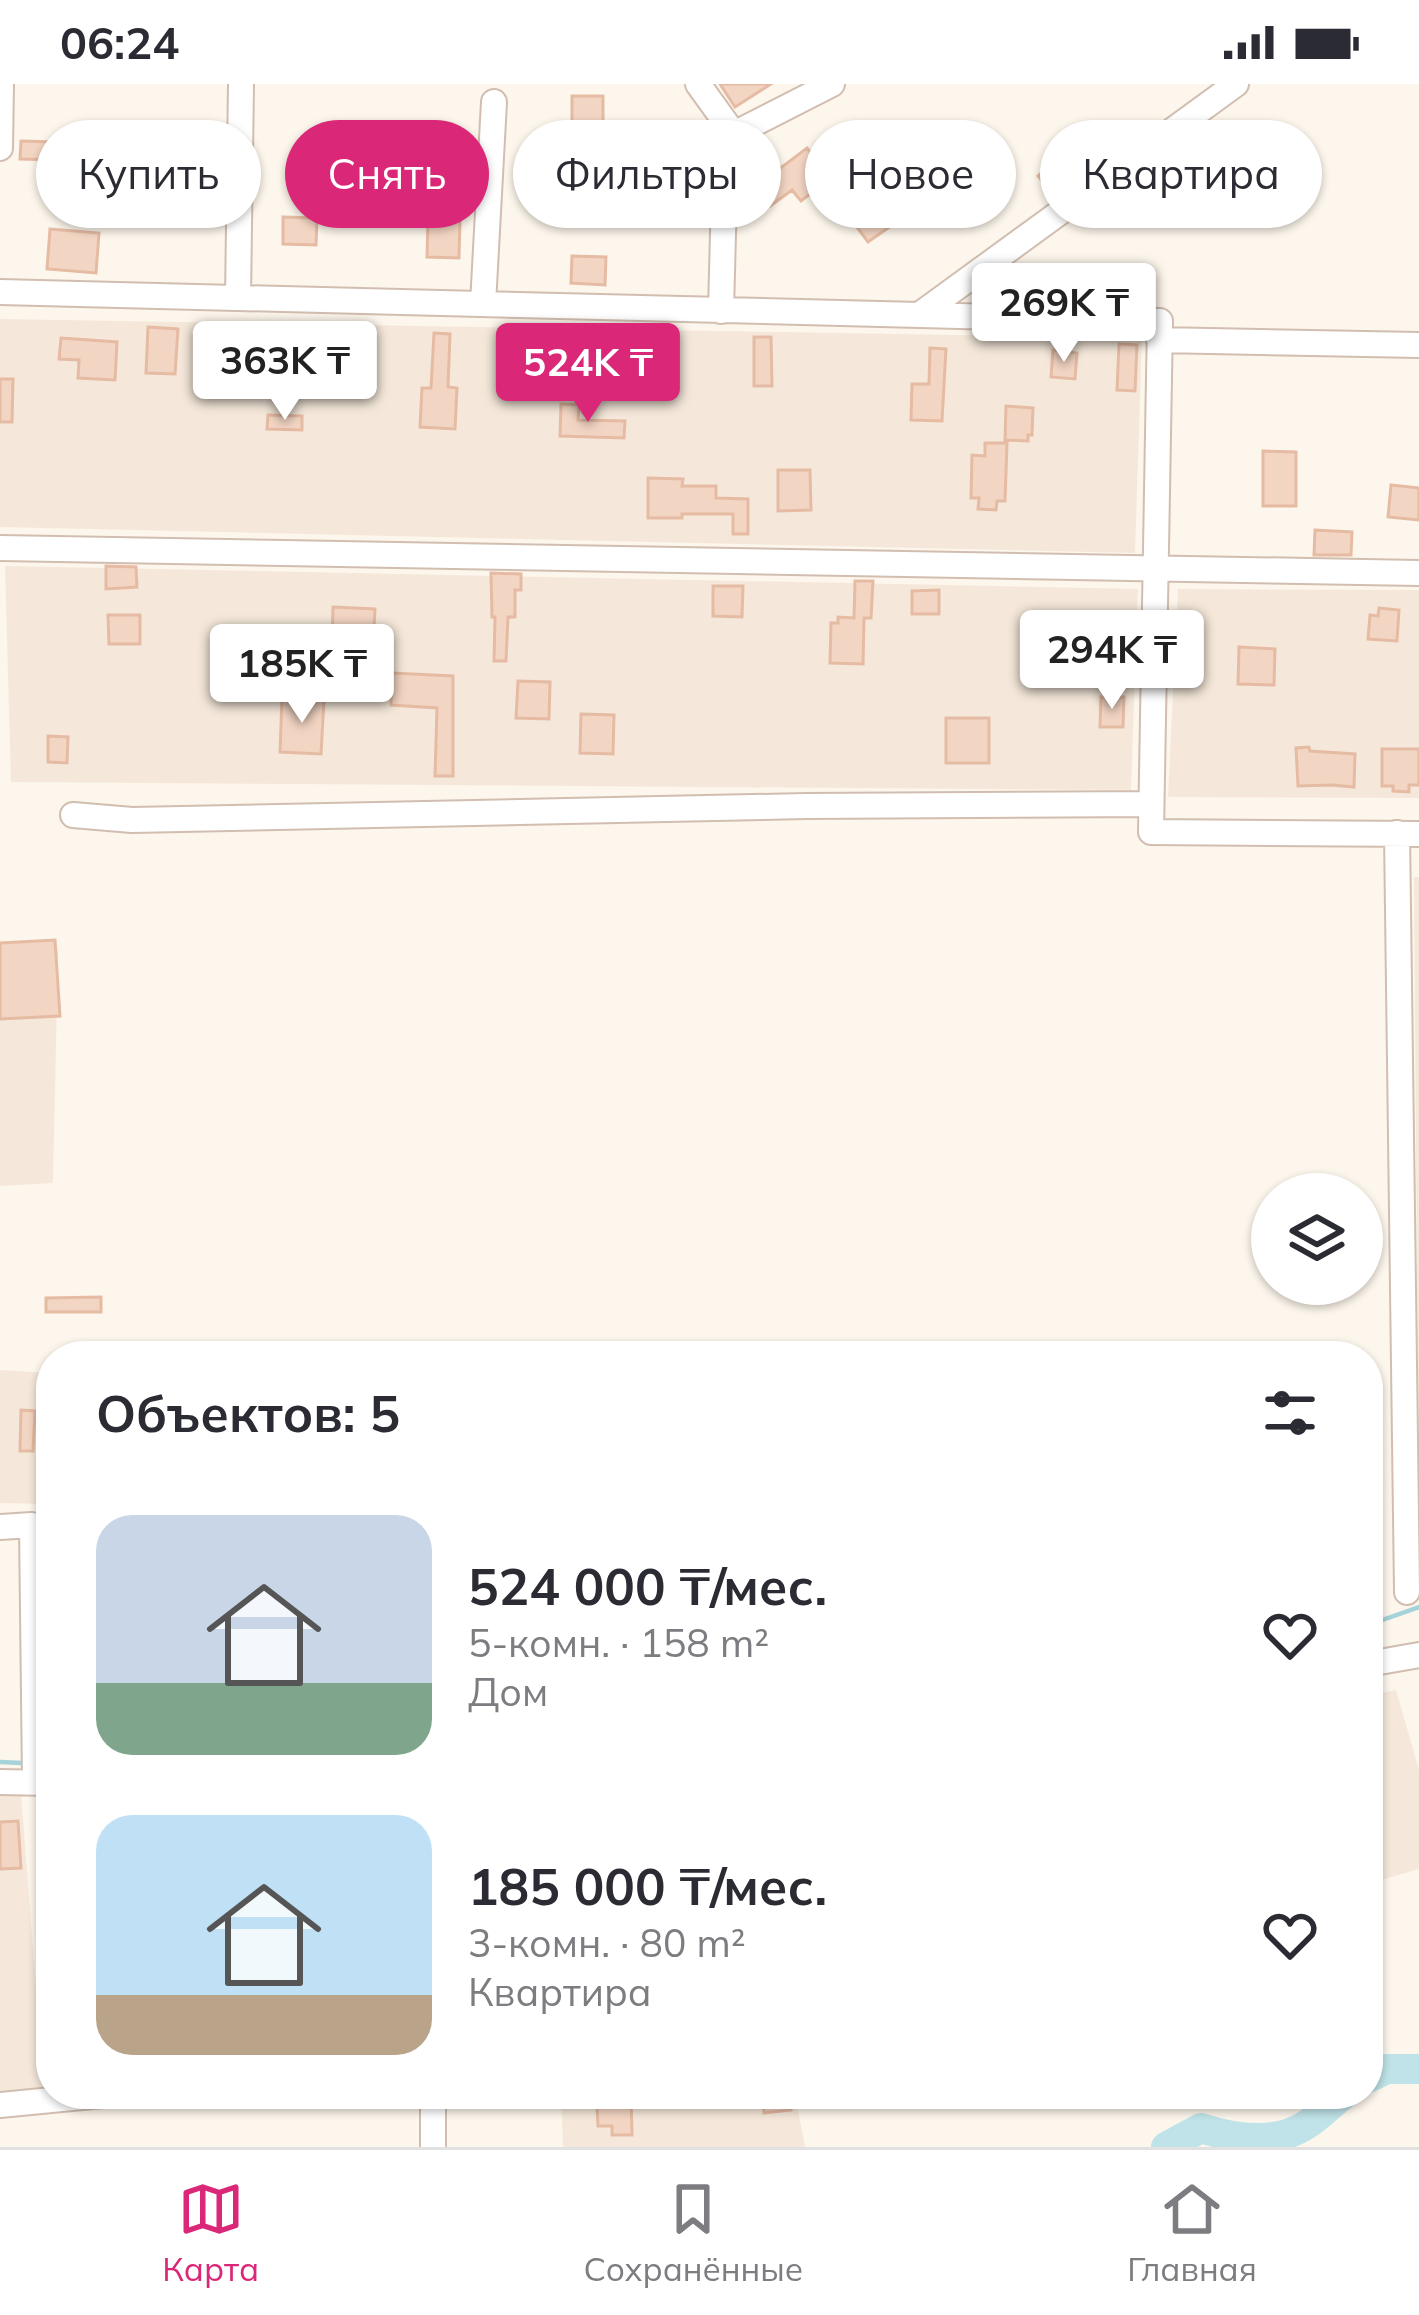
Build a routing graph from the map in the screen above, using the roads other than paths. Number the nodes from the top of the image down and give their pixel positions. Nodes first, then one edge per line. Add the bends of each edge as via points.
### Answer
1 (2, 84) edge
2 (241, 84) edge
3 (698, 84) edge
4 (832, 84) edge
5 (1236, 84) edge
6 (494, 102) dead end
7 (724, 120) edge
8 (761, 120) edge
9 (0, 148) edge
10 (723, 228) edge
11 (0, 292) edge
12 (238, 298) junction
13 (483, 304) junction
14 (721, 310) junction
15 (919, 316) junction
16 (1159, 340) junction
17 (1419, 345) edge
18 (0, 548) edge
19 (1154, 570) junction
20 (1419, 573) edge
21 (1151, 804) junction
22 (73, 815) dead end
23 (1408, 833) edge
24 (0, 1527) edge
25 (1407, 1592) dead end
26 (36, 1619) edge
27 (1419, 1655) edge
28 (1383, 1661) edge
29 (0, 1782) edge
30 (36, 1782) edge
31 (36, 2101) edge
32 (0, 2104) edge
33 (433, 2109) edge
34 (433, 2147) edge

1 - 9 street
2 - 12 street
3 - 7 street
4 - 8 street
5 - 15 street
6 - 13 street
10 - 14 street
11 - 12 street
12 - 13 street
13 - 14 street
14 - 15 street
15 - 16 street via 1160,321
16 - 17 street
16 - 19 street
18 - 19 street
19 - 20 street
19 - 21 street
21 - 22 street
21 - 23 street via 1151,832
23 - 25 street
24 - 26 street via 32,1526
27 - 28 street
29 - 30 street
31 - 32 street
33 - 34 street

